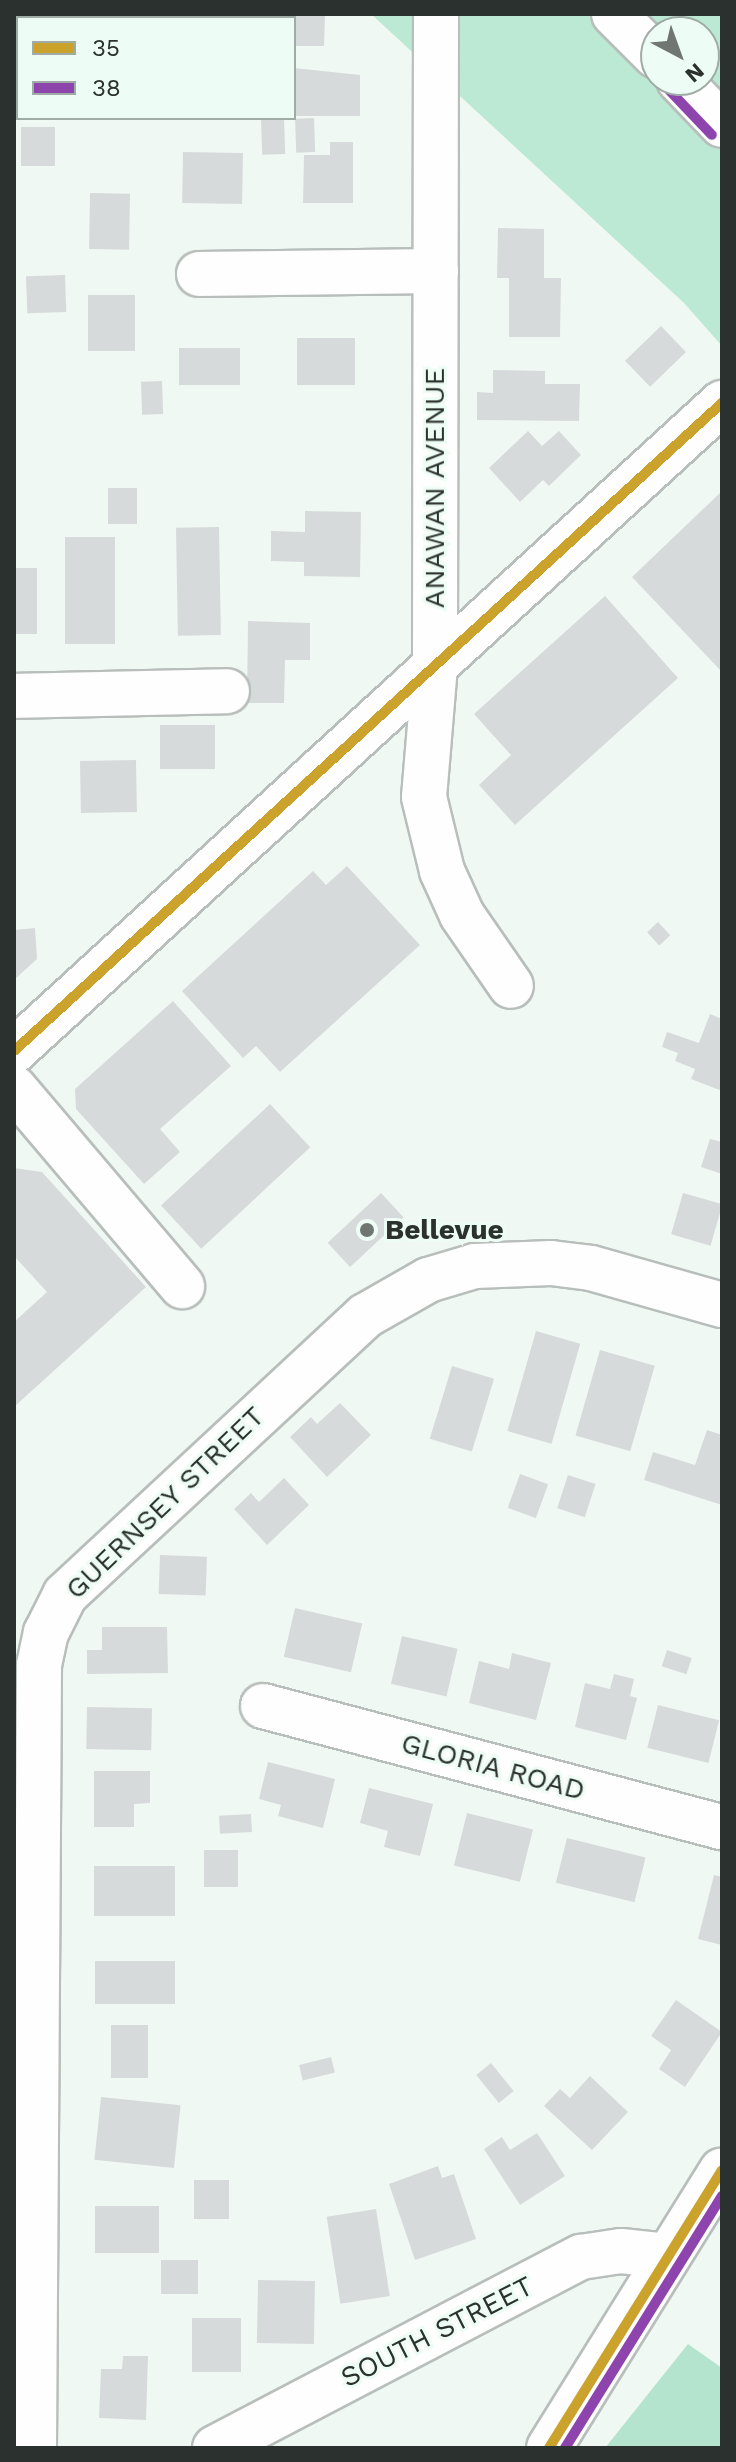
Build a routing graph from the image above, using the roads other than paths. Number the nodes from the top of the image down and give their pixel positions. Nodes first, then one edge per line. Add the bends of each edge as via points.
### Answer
1 (436, 14) edge
2 (614, 14) edge
3 (640, 40) edge
4 (694, 96) edge
5 (722, 125) edge
6 (436, 271) junction
7 (199, 274) dead end
8 (722, 403) edge
9 (435, 666) junction
10 (227, 691) dead end
11 (14, 696) edge
12 (511, 986) dead end
13 (14, 1051) edge
14 (14, 1088) edge
15 (173, 1276) dead end
16 (722, 1305) edge
17 (263, 1706) dead end
18 (722, 1827) edge
19 (25, 1877) edge
20 (722, 2170) edge
21 (668, 2256) junction
22 (34, 2448) edge
23 (215, 2448) edge
24 (549, 2448) edge

1 - 6 street, ANAWAN AVENUE
2 - 3 street
4 - 5 street
6 - 7 street
6 - 9 street, ANAWAN AVENUE
8 - 9 street
9 - 12 street, ANAWAN AVENUE via 423,761 429,827 462,915
9 - 13 street
10 - 11 street
14 - 15 street
16 - 19 street, GUERNSEY STREET via 591,1268 513,1262 439,1276 365,1316 65,1595 46,1633 39,1665
17 - 18 street, GLORIA ROAD
19 - 22 street, GUERNSEY STREET
20 - 21 street
21 - 23 street, SOUTH STREET via 621,2251 581,2257
21 - 24 street

